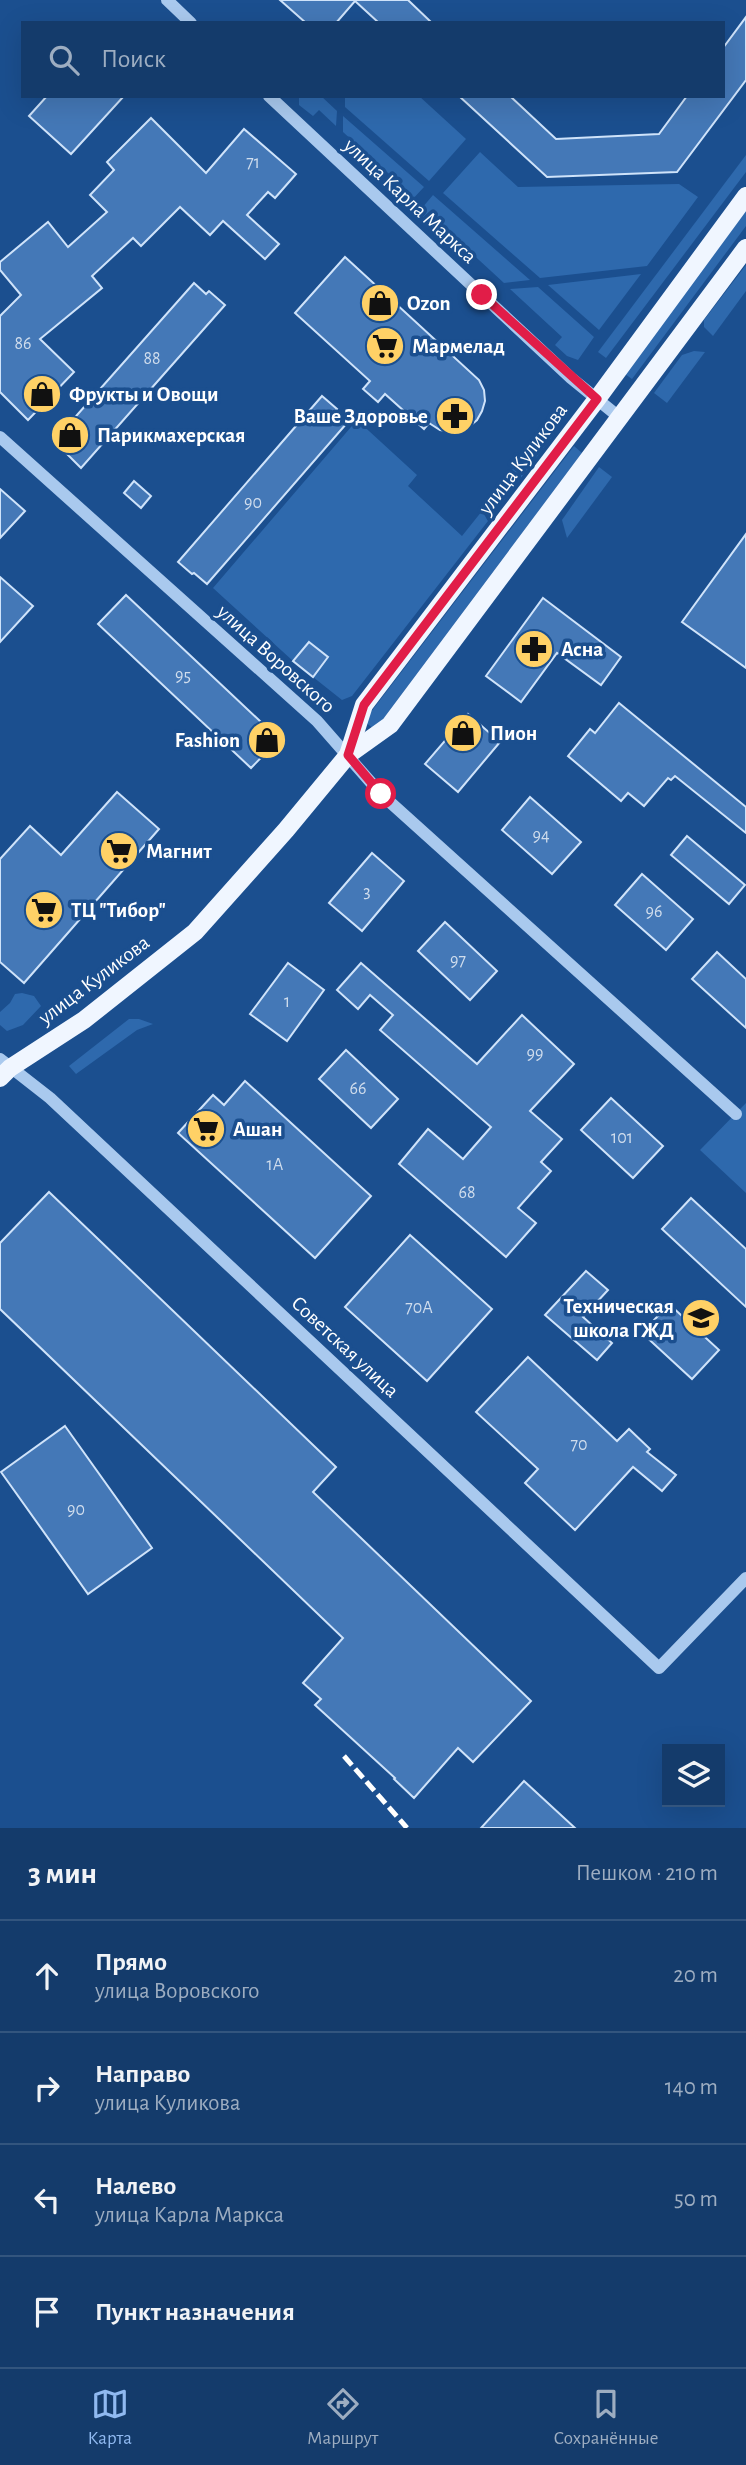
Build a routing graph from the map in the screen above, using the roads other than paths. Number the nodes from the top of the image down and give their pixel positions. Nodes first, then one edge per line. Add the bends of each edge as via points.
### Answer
1 (167, 0) edge
2 (189, 21) edge
3 (271, 98) edge
4 (746, 196) edge
5 (746, 248) edge
6 (597, 399) junction
7 (619, 417) junction
8 (0, 437) edge
9 (348, 755) junction
10 (3, 1068) edge
11 (736, 1114) dead end
12 (746, 1578) edge

1 - 2 street
3 - 6 street, улица Карла Маркса
4 - 6 main road, улица Куликова
5 - 7 main road, улица Куликова
6 - 7 street, улица Карла Маркса
6 - 9 main road, улица Куликова via 364,705
7 - 9 main road, улица Куликова via 390,725
8 - 9 street, улица Воровского via 317,721
9 - 10 main road, улица Куликова via 195,932 84,1020
9 - 11 street, улица Воровского via 381,794
10 - 12 street, Советская улица via 50,1098 659,1668

